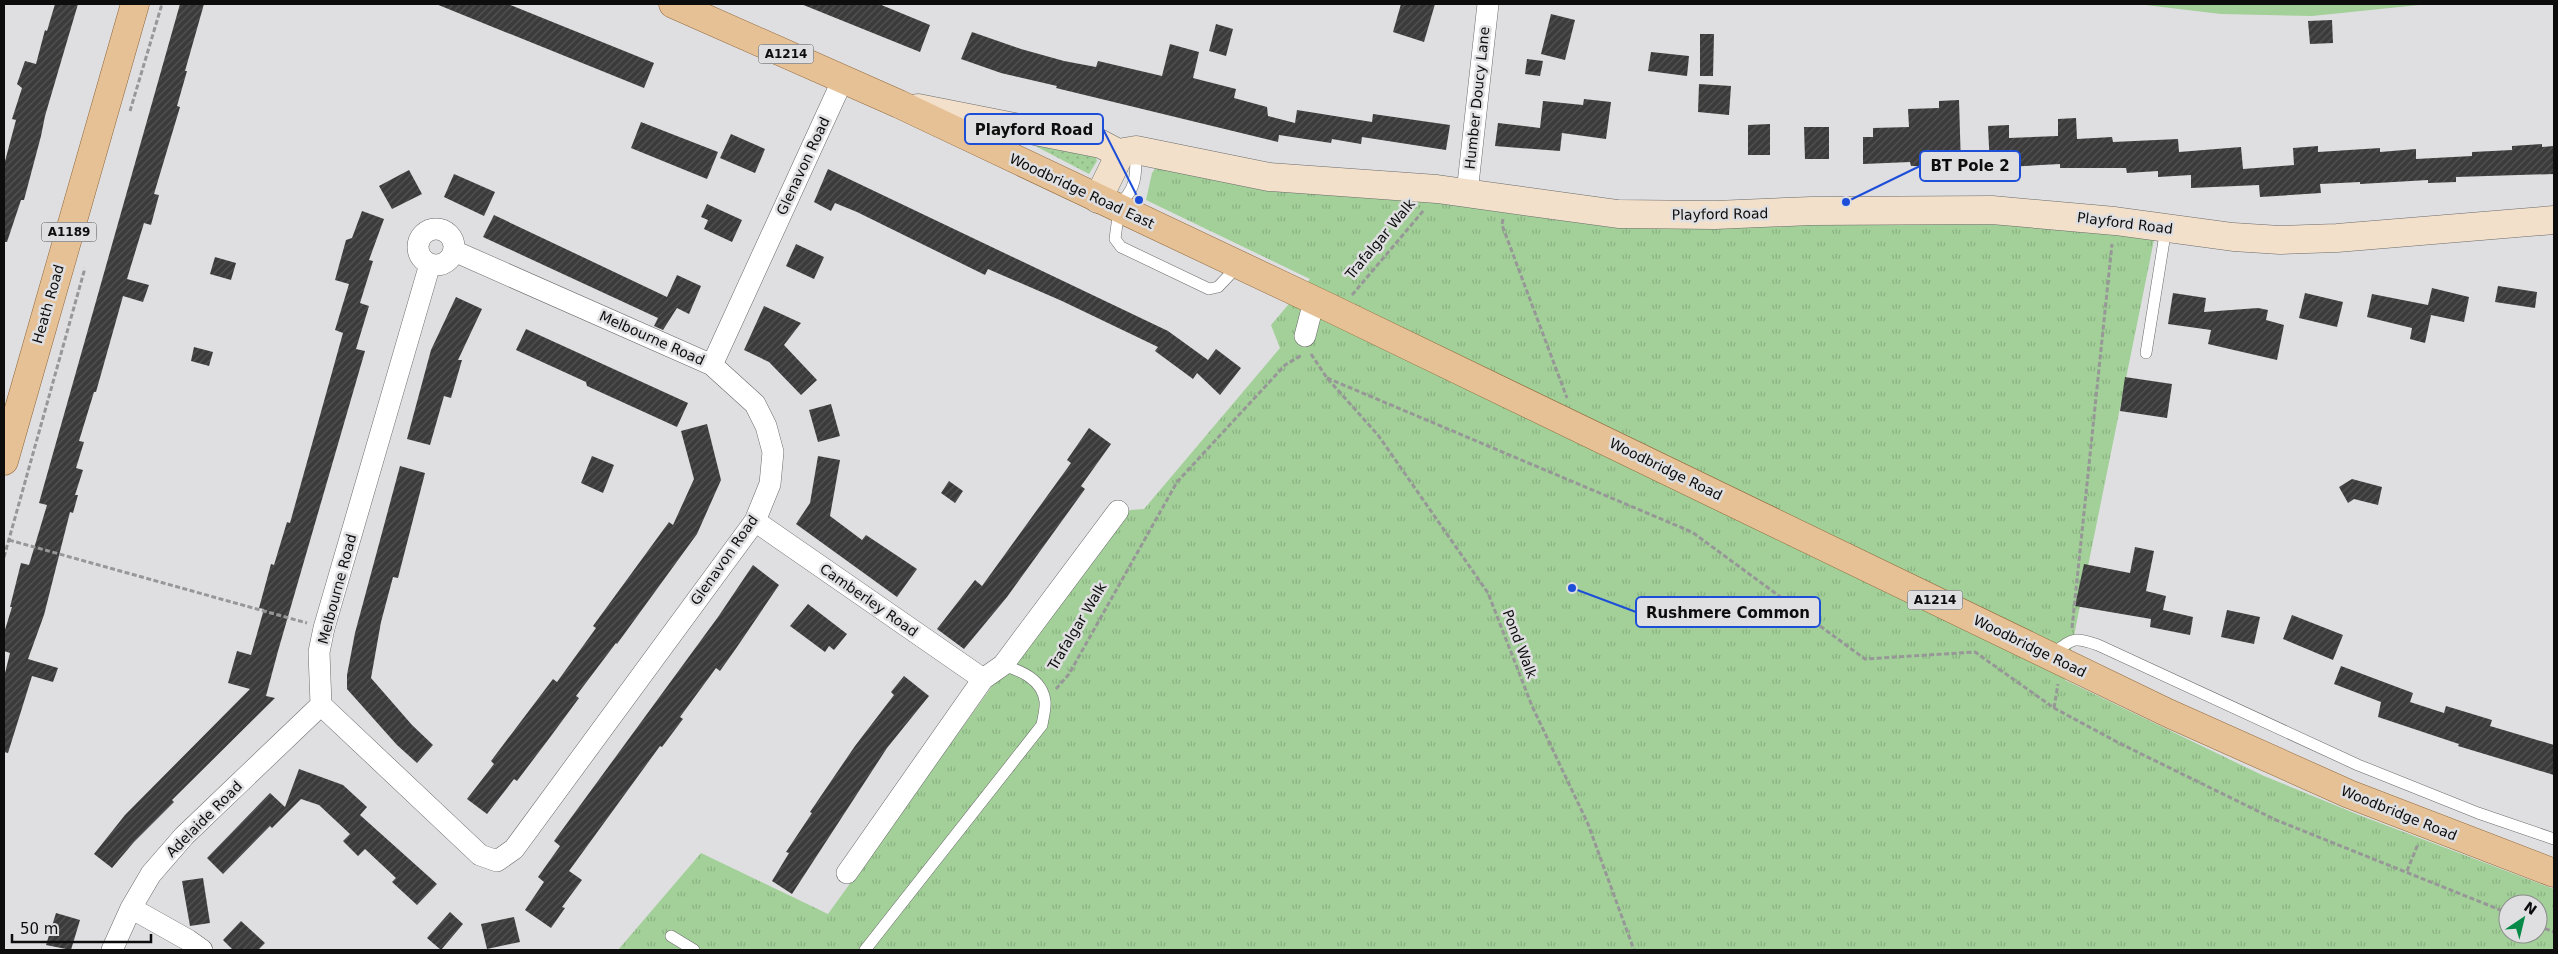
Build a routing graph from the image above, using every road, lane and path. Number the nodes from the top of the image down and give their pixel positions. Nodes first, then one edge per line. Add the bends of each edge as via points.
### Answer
1 (135, 4) edge
2 (162, 4) edge
3 (673, 4) edge
4 (1488, 4) edge
5 (843, 79) junction
6 (899, 104) junction
7 (128, 119) dead end
8 (1127, 153) junction
9 (1467, 193) junction
10 (1508, 199) junction
11 (1430, 203) dead end
12 (1110, 205) junction
13 (2554, 220) edge
14 (2115, 221) junction
15 (2166, 228) junction
16 (454, 251) junction
17 (88, 260) dead end
18 (430, 264) junction
19 (1329, 303) junction
20 (1307, 345) junction
21 (2146, 353) dead end
22 (712, 364) junction
23 (1327, 378) junction
24 (1568, 402) dead end
25 (4, 461) edge
26 (1118, 511) dead end
27 (754, 521) junction
28 (9, 540) junction
29 (4, 557) edge
30 (324, 628) junction
31 (2060, 653) junction
32 (1003, 665) junction
33 (982, 678) junction
34 (1046, 702) junction
35 (321, 705) junction
36 (2054, 708) junction
37 (2421, 836) dead end
38 (2554, 840) edge
39 (2407, 871) junction
40 (2554, 873) edge
41 (847, 874) dead end
42 (130, 908) junction
43 (2498, 909) edge
44 (671, 936) dead end
45 (112, 950) edge
46 (202, 950) edge
47 (694, 950) edge
48 (865, 950) edge
49 (1634, 950) edge

1 - 25 main road, Heath Road / A1189
2 - 7 path
3 - 5 main road, Woodbridge Road East / A1214
4 - 9 street, Humber Doucy Lane
5 - 6 main road, Woodbridge Road East / A1214
5 - 22 street, Glenavon Road
6 - 8 street, Playford Road via 1101,144 1116,152
6 - 12 main road, Woodbridge Road East / A1214
8 - 9 street, Playford Road via 1269,176
8 - 12 street
9 - 10 street, Playford Road
10 - 14 street, Playford Road via 1618,214 1967,209
10 - 24 path via 1502,225
11 - 19 path, Trafalgar Walk
12 - 19 main road, Woodbridge Road East / A1214 via 1238,266
13 - 15 street, Playford Road via 2298,240 2233,237
14 - 15 street, Playford Road
14 - 31 path
15 - 21 lane
16 - 18 street via 448,261
16 - 18 street via 450,234 439,228 427,230 419,239 418,251
16 - 22 street, Melbourne Road
17 - 28 path
18 - 30 street, Melbourne Road
19 - 20 street
19 - 31 main road, Woodbridge Road / A1214
20 - 23 path
20 - 34 path, Trafalgar Walk via 1178,482 1069,674
22 - 27 street, Glenavon Road via 755,404 766,426 773,452 770,484
23 - 36 path via 1692,532 1865,659 1975,652
23 - 49 path, Pond Walk via 1378,436 1488,593 1532,706 1588,824
26 - 32 street
27 - 33 street, Camberley Road
27 - 35 street, Glenavon Road via 514,849 497,861 480,855
28 - 29 path
28 - 30 path
30 - 35 street, Melbourne Road via 319,652
31 - 36 path
31 - 38 lane via 2078,638 2098,645 2358,765
31 - 40 main road, Woodbridge Road / A1214 via 2176,717 2314,779
32 - 33 street
32 - 34 lane via 1022,671 1038,684
33 - 41 street
34 - 48 lane via 1042,724
35 - 42 street, Adelaide Road via 184,836 151,874
36 - 39 path via 2276,820
37 - 39 path
39 - 43 path
42 - 45 street, Adelaide Road
42 - 46 street
44 - 47 lane

